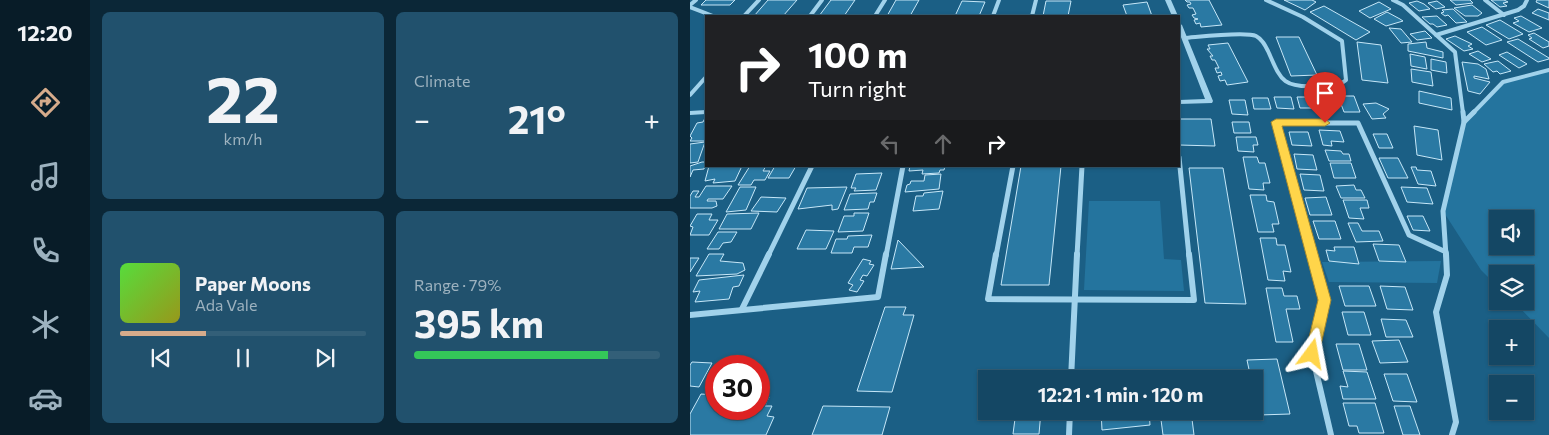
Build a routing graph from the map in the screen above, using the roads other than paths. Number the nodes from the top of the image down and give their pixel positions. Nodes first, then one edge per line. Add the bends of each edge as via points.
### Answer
1 (696, 0) edge
2 (759, 0) edge
3 (822, 0) edge
4 (885, 0) edge
5 (999, 0) edge
6 (1036, 0) edge
7 (1168, 0) edge
8 (1266, 0) edge
9 (1393, 0) edge
10 (1485, 0) edge
11 (1527, 0) edge
12 (690, 6) edge
13 (711, 15) edge
14 (745, 15) edge
15 (811, 15) edge
16 (876, 15) edge
17 (993, 15) edge
18 (1032, 15) edge
19 (1175, 15) edge
20 (1504, 15) junction
21 (1180, 28) edge
22 (1436, 35) junction
23 (1184, 38) junction
24 (1549, 70) edge
25 (705, 78) edge
26 (690, 95) edge
27 (1180, 102) edge
28 (705, 112) edge
29 (690, 114) edge
30 (1464, 122) junction
31 (812, 167) edge
32 (904, 167) edge
33 (1013, 167) edge
34 (1082, 167) edge
35 (1180, 167) edge
36 (1446, 252) junction
37 (1075, 300) junction
38 (742, 309) junction
39 (690, 315) edge
40 (1072, 370) edge
41 (1070, 420) edge
42 (1069, 435) edge
43 (1332, 435) edge
44 (1452, 435) edge

1 - 12 street
2 - 14 street
3 - 15 street
4 - 16 street
5 - 17 street
6 - 18 street
7 - 19 street
8 - 23 street via 1304,17 1342,41 1346,80 1337,85 1296,86 1286,83 1263,41 1251,34
9 - 22 street
10 - 20 street
11 - 20 street via 1524,6
12 - 13 street
20 - 22 street
21 - 23 street
22 - 30 street via 1456,52
23 - 27 street via 1209,101
24 - 30 street via 1503,82
25 - 26 street
28 - 29 street
30 - 36 street via 1443,212
31 - 38 street
32 - 38 street via 878,297
33 - 37 street via 988,298
34 - 37 street
35 - 37 street via 1194,300
36 - 43 street via 1409,235 1358,123 1276,122 1324,300 1312,354
36 - 44 street via 1447,275 1436,312 1456,422
37 - 40 street
38 - 39 street
41 - 42 street

